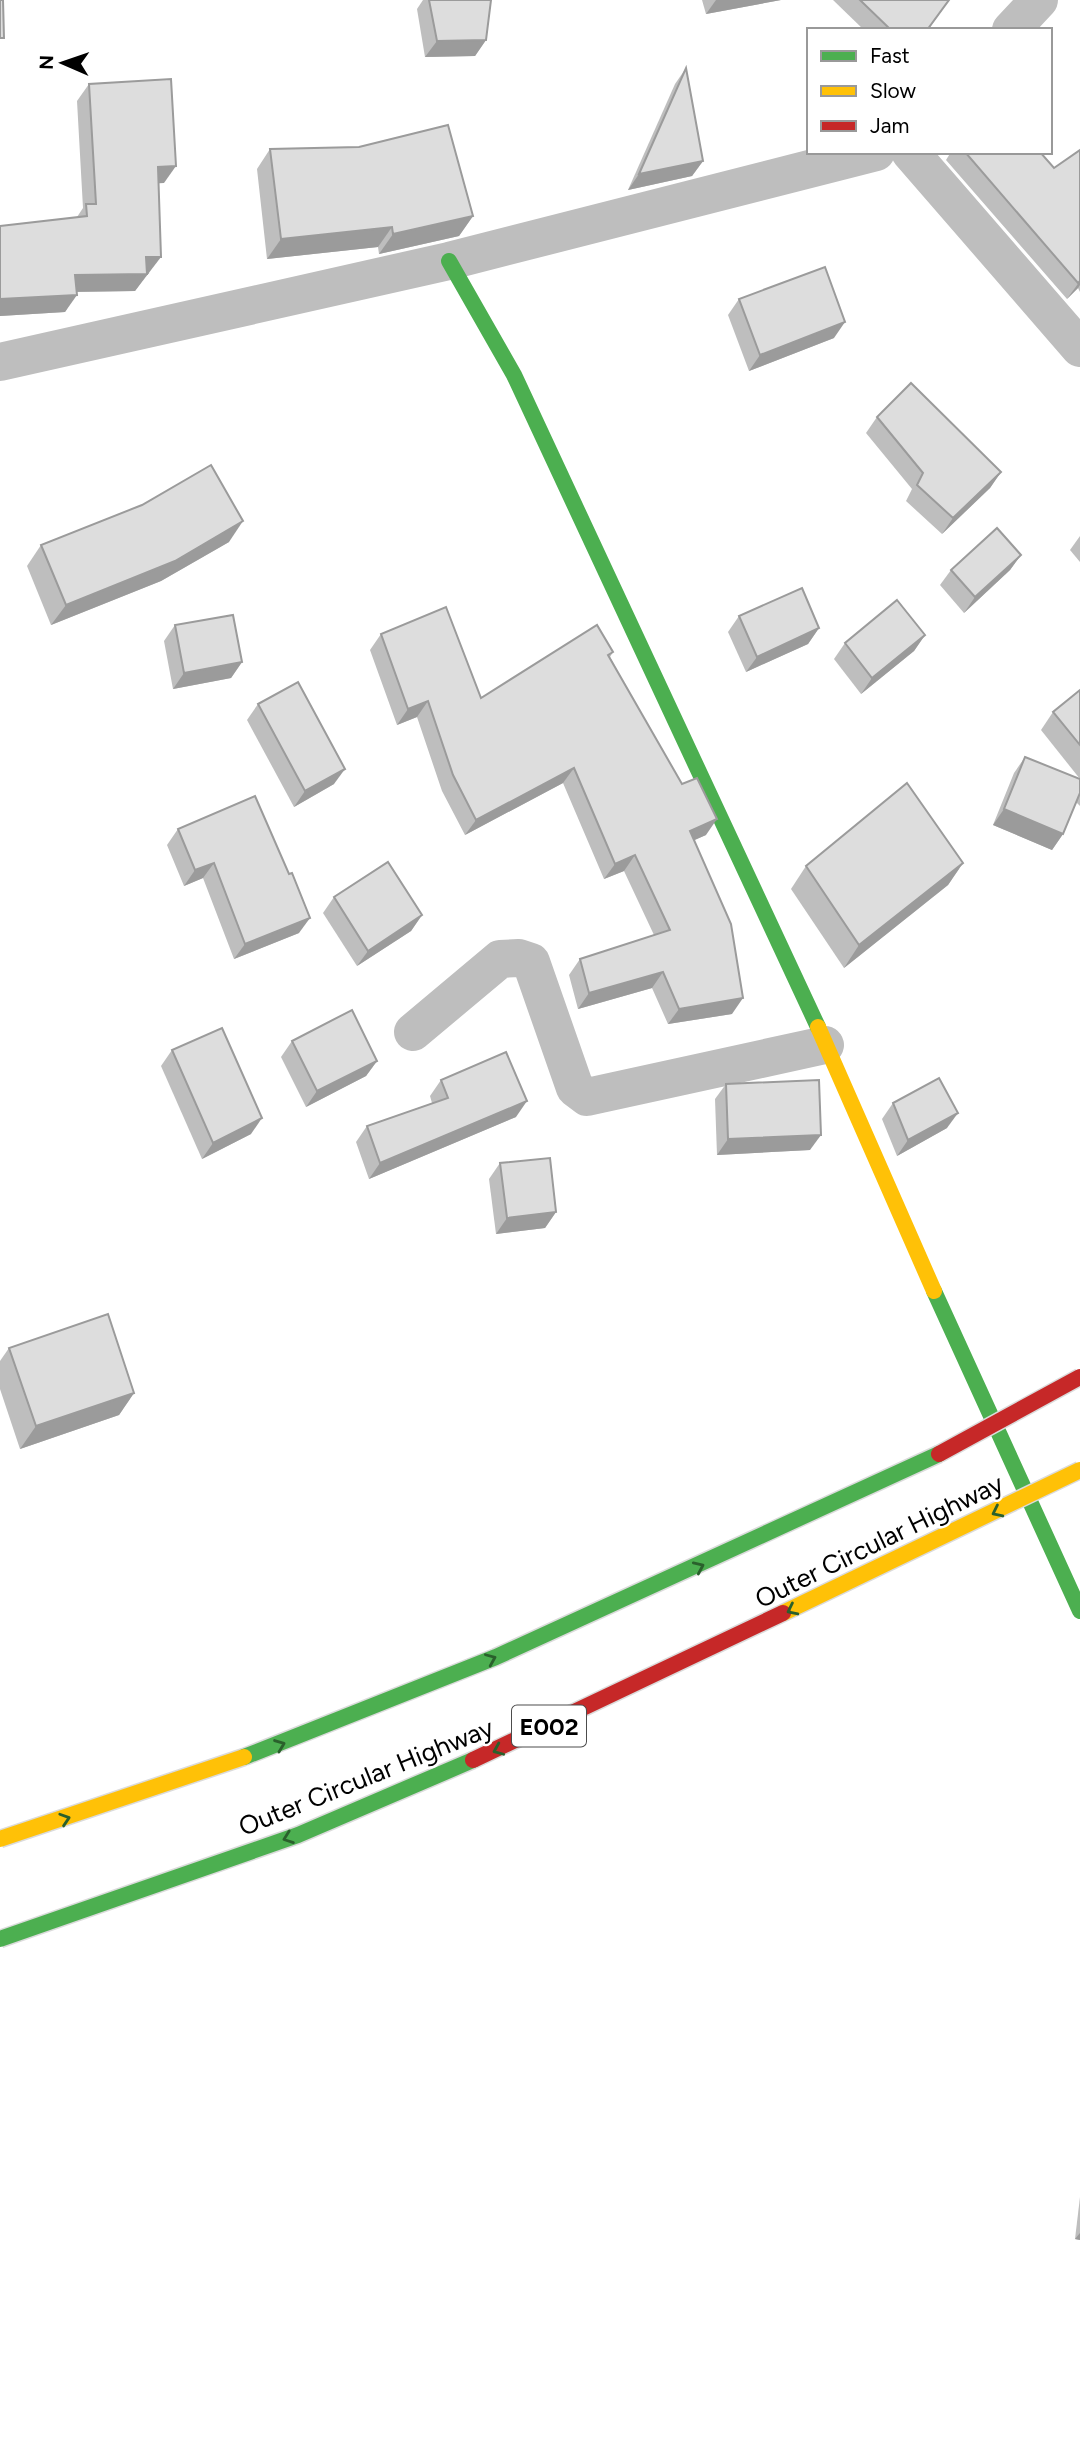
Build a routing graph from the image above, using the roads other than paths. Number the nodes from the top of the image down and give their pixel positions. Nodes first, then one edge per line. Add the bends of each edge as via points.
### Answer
1 (1040, 0) edge
2 (1013, 28) edge
3 (868, 154) edge
4 (912, 154) edge
5 (449, 261) junction
6 (1080, 348) edge
7 (0, 362) edge
8 (413, 1031) dead end
9 (825, 1045) junction
10 (1080, 1377) edge
11 (1080, 1470) edge
12 (1080, 1611) edge
13 (0, 1839) edge
14 (0, 1939) edge

1 - 2 street
3 - 5 street
4 - 6 street
5 - 7 street
5 - 9 main road via 514,375
8 - 9 street via 500,959 519,958 531,962 575,1088 587,1097
9 - 12 main road
13 -> 10 main road, Outer Circular Highway, bridge via 262,1751 496,1657 925,1462
11 -> 14 main road, Outer Circular Highway / E002, bridge via 499,1749 298,1835

